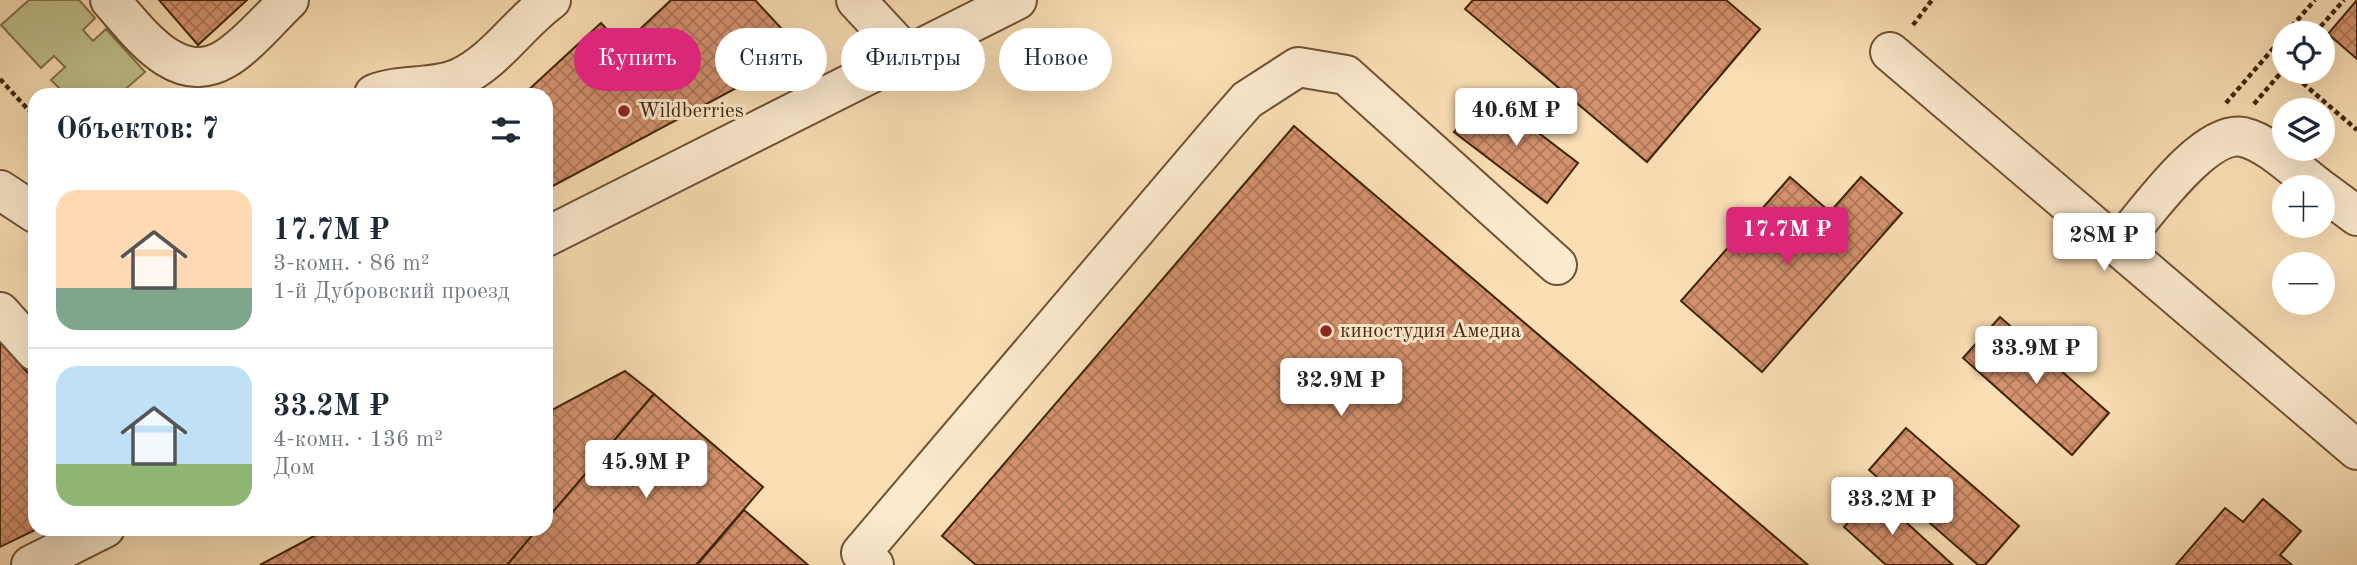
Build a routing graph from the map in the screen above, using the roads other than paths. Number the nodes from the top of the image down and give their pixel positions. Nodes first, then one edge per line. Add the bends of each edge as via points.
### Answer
1 (110, 0) edge
2 (289, 0) edge
3 (551, 0) edge
4 (856, 0) edge
5 (1017, 0) edge
6 (882, 28) edge
7 (961, 28) edge
8 (1890, 52) dead end
9 (394, 88) edge
10 (841, 88) edge
11 (2301, 175) edge
12 (0, 190) edge
13 (2335, 200) edge
14 (28, 208) edge
15 (2357, 216) edge
16 (553, 233) edge
17 (2118, 246) junction
18 (1557, 265) dead end
19 (0, 312) edge
20 (28, 343) edge
21 (2357, 450) edge
22 (89, 536) edge
23 (32, 565) edge
24 (874, 565) edge

1 - 2 street via 156,49 188,66 225,60
3 - 9 street via 463,76
4 - 6 street
5 - 7 street
8 - 17 street
10 - 16 street
11 - 17 street via 2256,142 2226,137 2201,151
12 - 14 street
13 - 15 street
17 - 21 street
18 - 24 street via 1346,75 1298,67 1247,100 1233,116 861,553
19 - 20 street
22 - 23 street

